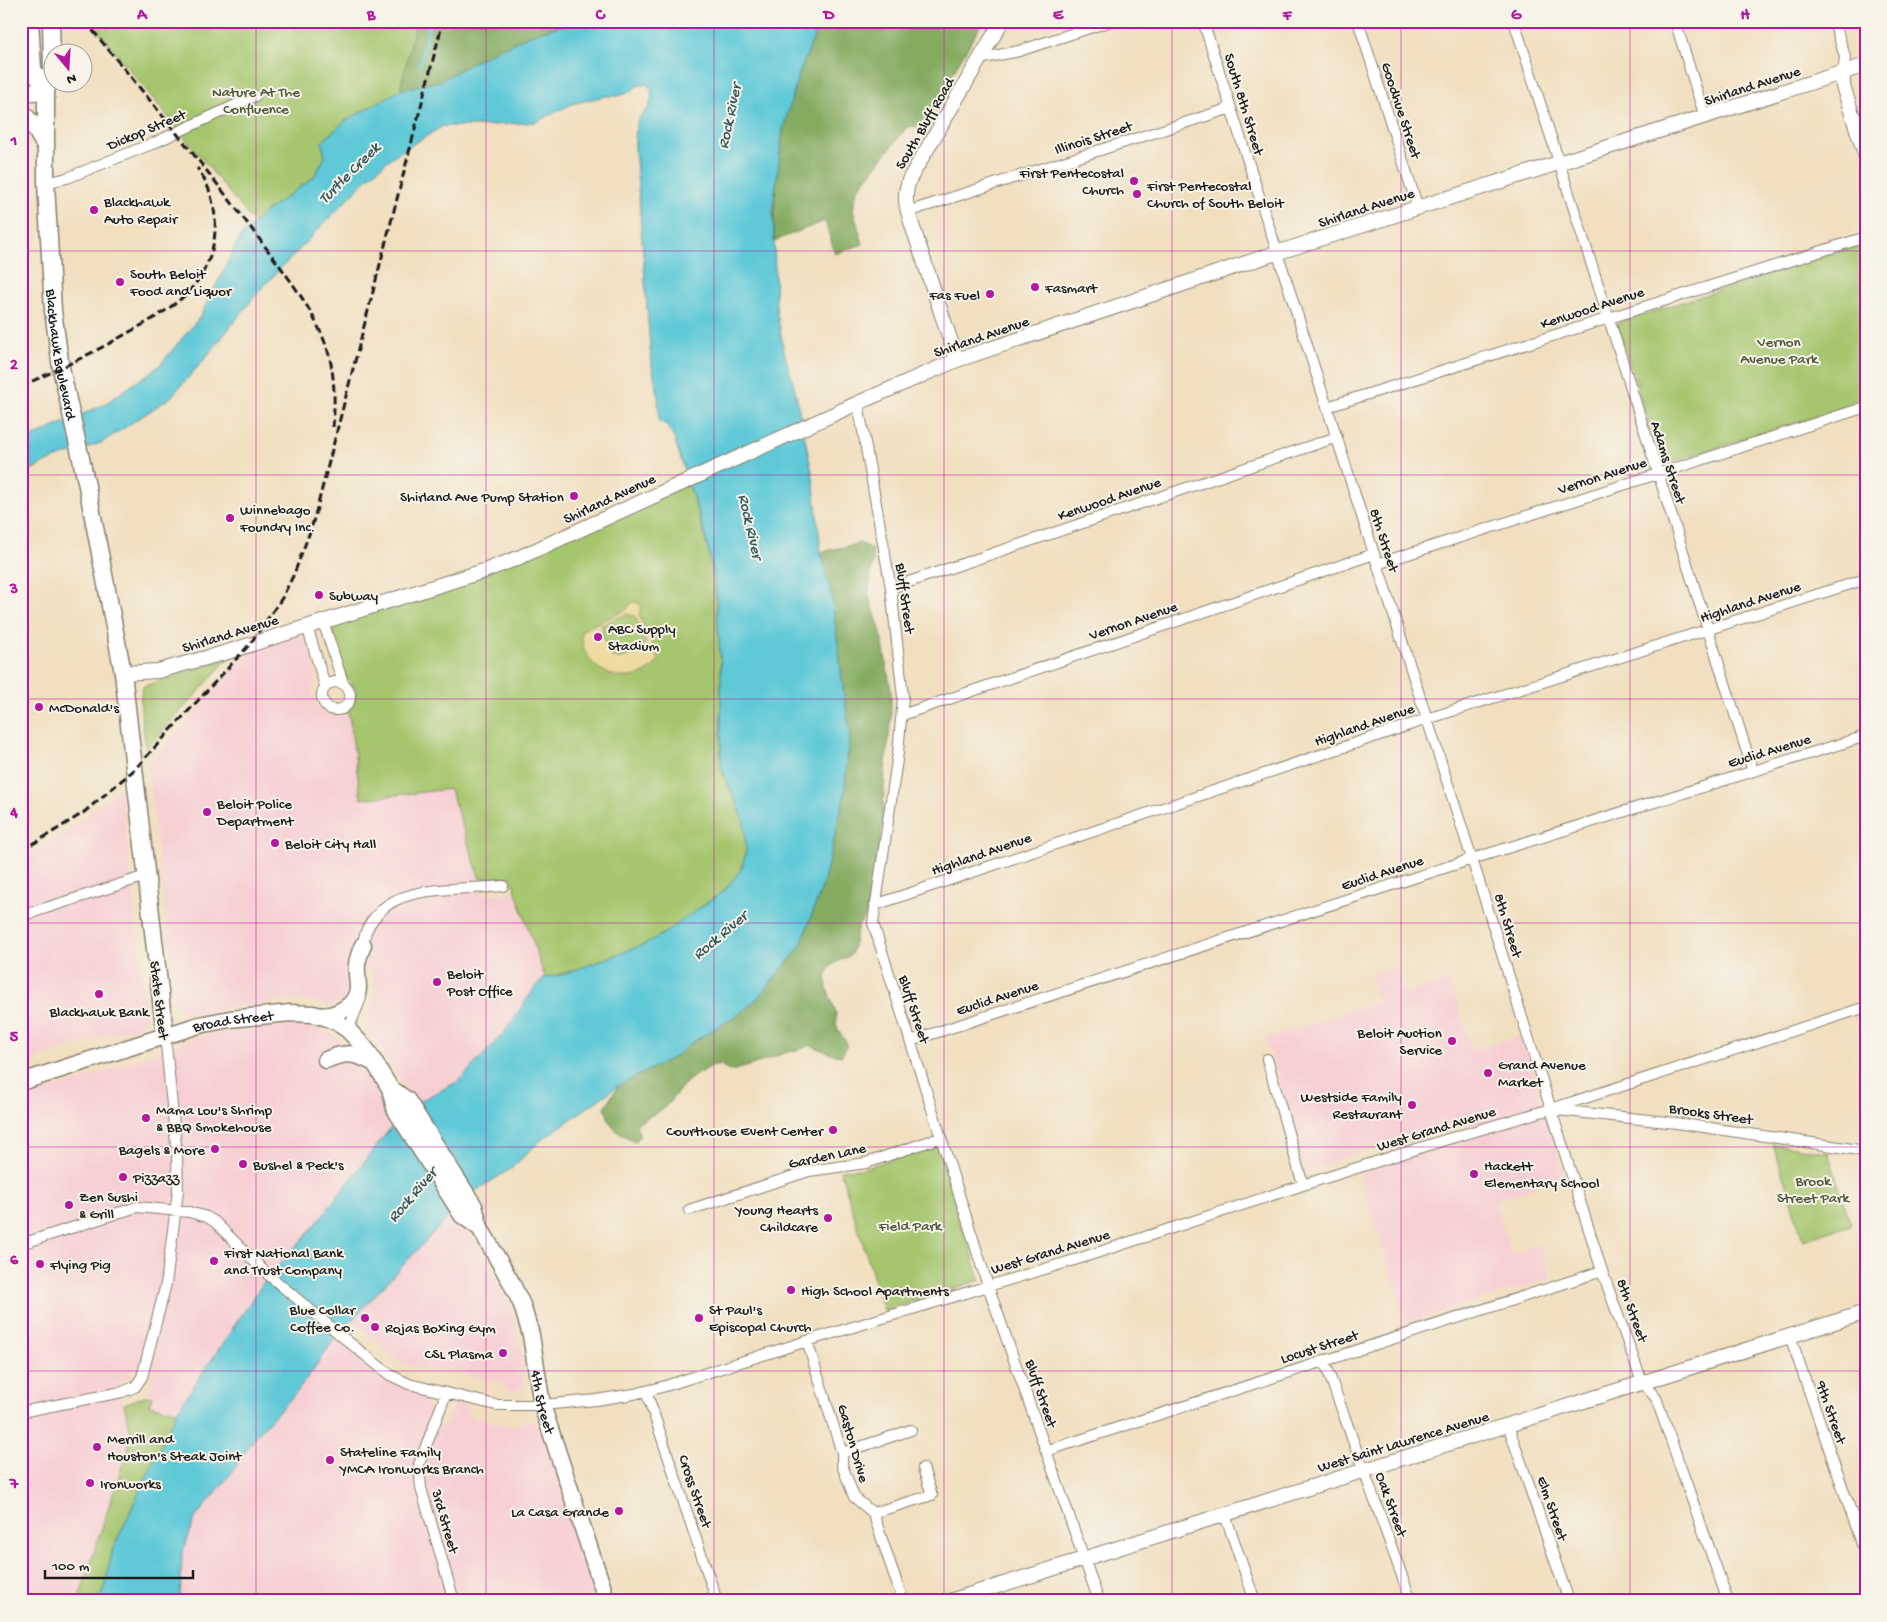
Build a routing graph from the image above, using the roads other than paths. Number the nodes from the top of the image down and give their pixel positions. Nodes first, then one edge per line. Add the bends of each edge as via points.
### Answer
1 (30, 21) edge
2 (51, 21) edge
3 (1002, 21) edge
4 (1111, 21) edge
5 (1203, 21) edge
6 (1358, 21) edge
7 (1514, 21) edge
8 (1675, 21) edge
9 (1834, 21) edge
10 (51, 42) edge
11 (979, 59) junction
12 (1866, 65) edge
13 (1843, 72) junction
14 (42, 85) edge
15 (42, 91) edge
16 (46, 92) edge
17 (21, 93) edge
18 (255, 96) dead end
19 (1231, 108) junction
20 (21, 111) edge
21 (1706, 117) junction
22 (46, 147) junction
23 (1866, 157) edge
24 (1559, 162) junction
25 (46, 183) junction
26 (1418, 208) junction
27 (908, 212) junction
28 (1866, 236) edge
29 (1276, 253) junction
30 (1608, 318) junction
31 (957, 360) junction
32 (858, 403) junction
33 (1327, 407) junction
34 (1866, 407) edge
35 (1337, 437) junction
36 (1657, 473) junction
37 (1374, 554) junction
38 (1378, 564) junction
39 (1866, 579) edge
40 (891, 588) junction
41 (112, 613) joint
42 (323, 621) junction
43 (307, 626) junction
44 (1707, 630) junction
45 (123, 673) junction
46 (343, 683) junction
47 (325, 686) junction
48 (902, 715) junction
49 (1427, 719) junction
50 (1866, 736) edge
51 (1753, 771) junction
52 (1472, 859) junction
53 (146, 876) junction
54 (503, 886) dead end
55 (875, 904) junction
56 (21, 916) edge
57 (363, 940) junction
58 (1866, 1007) edge
59 (319, 1016) junction
60 (348, 1030) junction
61 (165, 1035) junction
62 (910, 1041) junction
63 (1267, 1058) dead end
64 (326, 1060) dead end
65 (377, 1065) junction
66 (21, 1082) edge
67 (1551, 1109) junction
68 (942, 1137) junction
69 (1866, 1151) edge
70 (1303, 1185) junction
71 (176, 1210) junction
72 (468, 1210) joint
73 (690, 1210) dead end
74 (21, 1244) edge
75 (1602, 1271) junction
76 (988, 1286) junction
77 (1866, 1312) edge
78 (1790, 1336) junction
79 (807, 1341) junction
80 (1324, 1360) junction
81 (1642, 1382) junction
82 (646, 1392) junction
83 (446, 1394) junction
84 (542, 1406) junction
85 (21, 1412) edge
86 (1508, 1425) junction
87 (911, 1430) dead end
88 (1046, 1451) junction
89 (842, 1453) junction
90 (923, 1468) dead end
91 (1364, 1470) junction
92 (873, 1513) junction
93 (1225, 1515) junction
94 (1866, 1555) edge
95 (1084, 1559) junction
96 (454, 1601) edge
97 (607, 1601) edge
98 (717, 1601) edge
99 (903, 1601) edge
100 (950, 1601) edge
101 (1099, 1601) edge
102 (1255, 1601) edge
103 (1411, 1601) edge
104 (1569, 1601) edge
105 (1728, 1601) edge

1 - 14 main road via 33,70
2 - 10 main road
3 - 11 street, South Bluff Road
4 - 11 street via 1019,51
5 - 19 street, South 8th Street
6 - 26 street, Goodhue Street
7 - 24 street, Adams Street
8 - 21 street
9 - 13 street via 1846,57
11 - 27 street, South Bluff Road via 910,178 904,198
12 - 13 street, Shirland Avenue
13 - 21 street, Shirland Avenue
13 - 23 street via 1844,86
15 - 17 main road
16 - 22 main road, Blackhawk Boulevard
18 - 25 street, Dickop Street via 154,143 67,178
19 - 27 street, Illinois Street
19 - 29 street, South 8th Street
20 - 22 main road
21 - 24 street, Shirland Avenue
22 - 25 main road, Blackhawk Boulevard
24 - 26 street, Shirland Avenue
24 - 30 street, Adams Street
25 - 41 main road, Blackhawk Boulevard via 53,311 61,368
26 - 29 street, Shirland Avenue
27 - 31 street, South Bluff Road
28 - 30 street, Kenwood Avenue
29 - 31 street, Shirland Avenue
29 - 33 street, 8th Street
30 - 33 street, Kenwood Avenue
30 - 36 street, Adams Street
31 - 32 street, Shirland Avenue
32 - 40 street, Bluff Street
32 - 42 street, Shirland Avenue via 499,566
33 - 35 street, 8th Street
34 - 36 street, Vernon Avenue
35 - 37 street, 8th Street
35 - 40 street, Kenwood Avenue
36 - 38 street, Vernon Avenue
36 - 44 street, Adams Street
37 - 38 street, 8th Street
37 - 48 street, Vernon Avenue
38 - 49 street, 8th Street
39 - 44 street, Highland Avenue
40 - 48 street, Bluff Street via 903,697
41 - 45 main road, State Street
42 - 43 street, Shirland Avenue
42 - 46 street
43 - 45 street, Shirland Avenue via 158,671
43 - 47 street
44 - 49 street, Highland Avenue
44 - 51 street, Adams Street
45 - 53 main road, State Street
46 - 47 street via 333,682
46 - 47 street via 350,695 347,704 340,709 331,709 324,704
48 - 55 street, Bluff Street
49 - 52 street, 8th Street
49 - 55 street, Highland Avenue
50 - 51 street, Euclid Avenue
51 - 52 street, Euclid Avenue
52 - 62 street, Euclid Avenue
52 - 67 street, 8th Street
53 - 56 street
53 - 61 main road, State Street
54 - 57 street via 419,893 398,899 371,922
55 - 62 street, Bluff Street via 874,930
57 - 59 main road via 357,964 358,990 354,999 339,1012
57 - 60 street via 364,979
58 - 67 street, West Grand Avenue
59 - 60 main road, Broad Street
59 - 61 main road, Broad Street via 290,1013 230,1019
60 - 65 main road, Broad Street
61 - 66 main road, Broad Street
61 - 71 street, State Street via 177,1155
62 - 68 street, Bluff Street
63 - 70 street
64 - 65 main road via 352,1054
65 - 72 main road, Broad Street
67 - 69 street, Brooks Street via 1676,1123
67 - 70 street, West Grand Avenue
67 - 75 street, 8th Street
68 - 73 street, Garden Lane via 866,1163 809,1171
68 - 76 street, Bluff Street
70 - 76 street, West Grand Avenue
71 - 74 street, West Grand Avenue via 131,1208
71 - 83 street, West Grand Avenue via 201,1215 215,1222 265,1272 390,1374 409,1384
71 - 85 street, State Street via 166,1284 138,1384 122,1392
72 - 84 main road, 4th Street via 511,1282 525,1314
75 - 80 street, Locust Street
75 - 81 street, 8th Street
76 - 79 street, West Grand Avenue
76 - 88 street, Bluff Street
77 - 78 street, West Saint Lawrence Avenue
78 - 81 street, West Saint Lawrence Avenue
78 - 94 street, 9th Street
79 - 82 street, West Grand Avenue
79 - 89 street, Gaston Drive
80 - 88 street, Locust Street
80 - 91 street, Oak Street
81 - 86 street, West Saint Lawrence Avenue
81 - 105 street, 8th Street via 1656,1398
82 - 84 street, West Grand Avenue
82 - 98 street, Cross Street
83 - 84 street, West Grand Avenue via 496,1405
83 - 96 street, 3rd Street via 419,1464 421,1488
84 - 97 main road, 4th Street
86 - 91 street, West Saint Lawrence Avenue
86 - 104 street, Elm Street
87 - 89 street
88 - 95 street, Bluff Street
89 - 92 street, Gaston Drive via 842,1465 854,1497
90 - 92 street via 932,1495
91 - 93 street, West Saint Lawrence Avenue
91 - 103 street, Oak Street
92 - 99 street
93 - 95 street, West Saint Lawrence Avenue
93 - 102 street
95 - 100 street, West Saint Lawrence Avenue
95 - 101 street, Bluff Street

